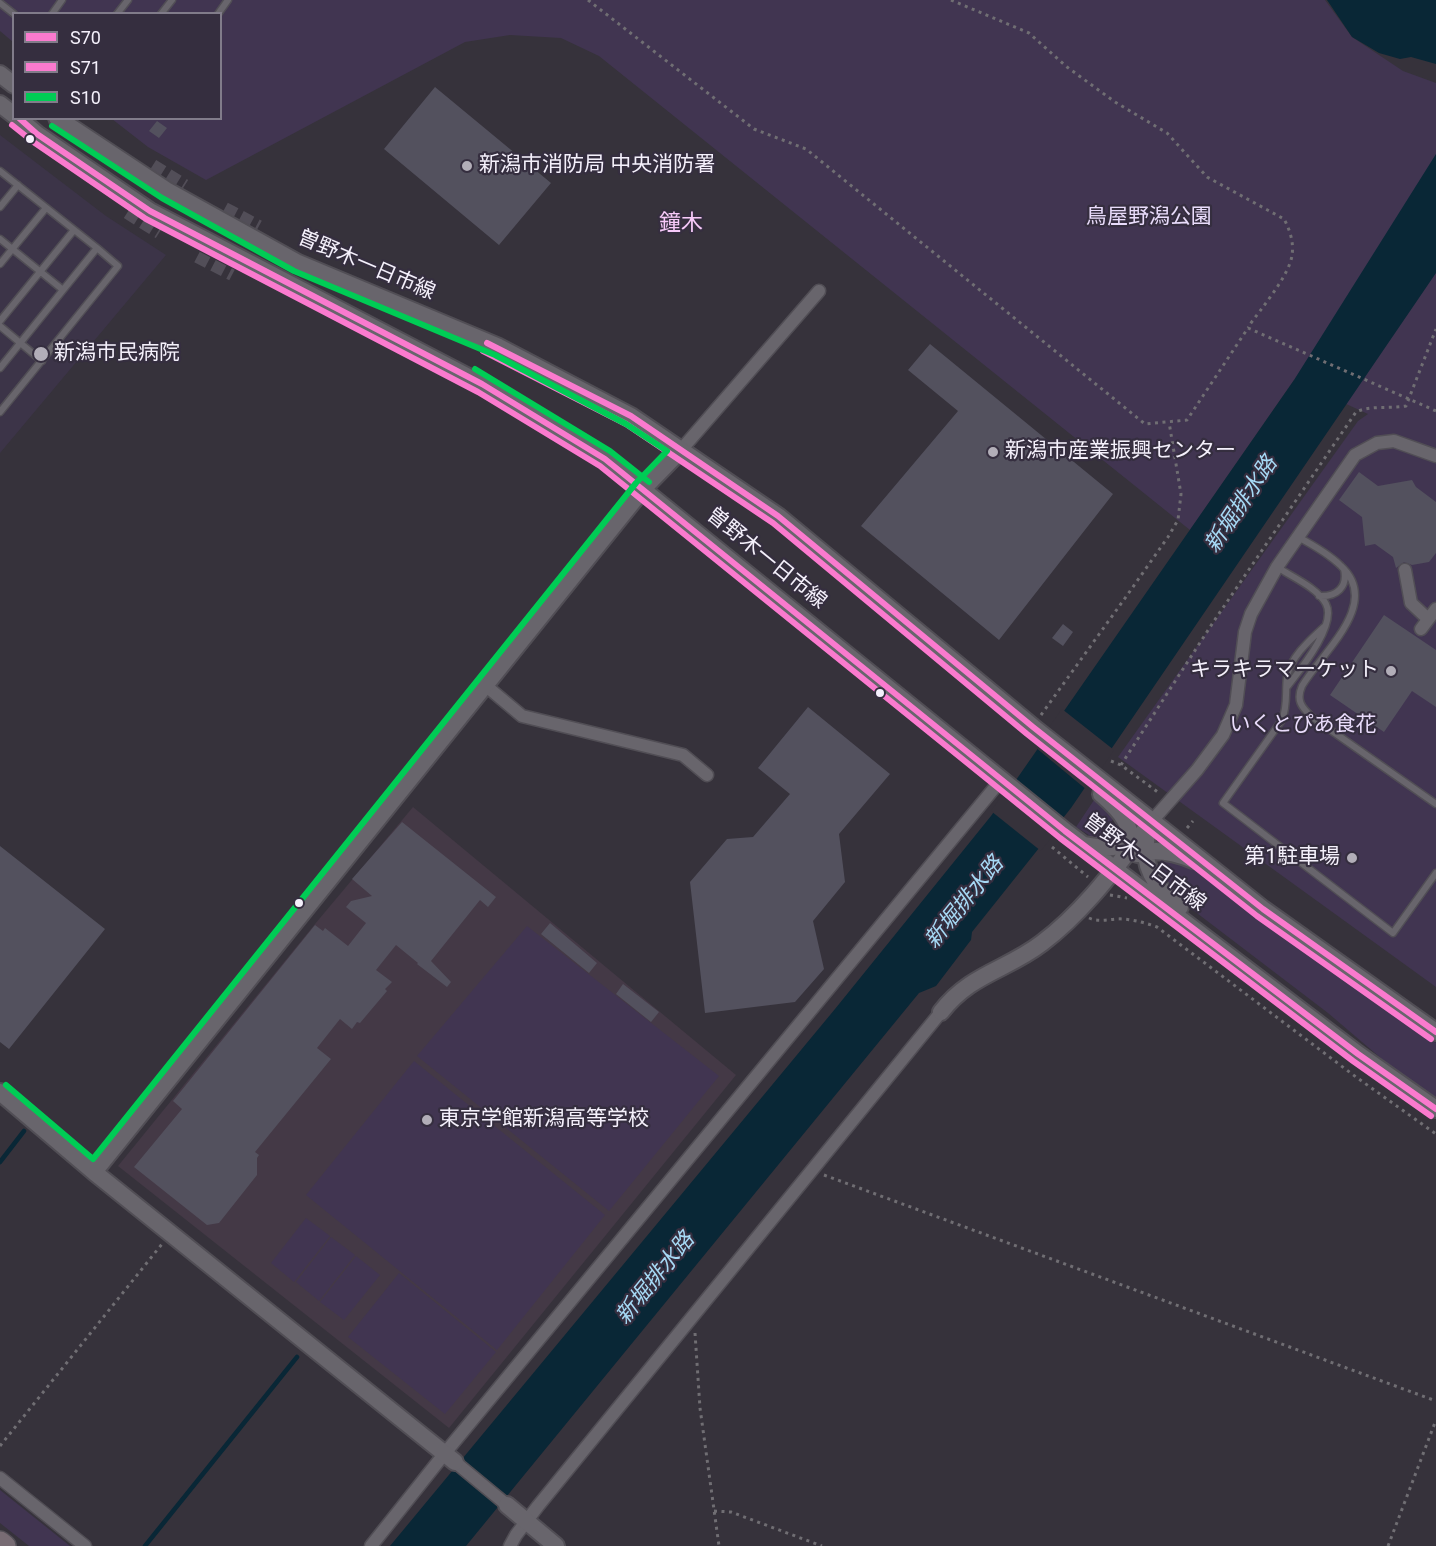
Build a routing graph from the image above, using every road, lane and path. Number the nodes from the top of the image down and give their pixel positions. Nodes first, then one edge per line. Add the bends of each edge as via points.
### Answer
1 (128, 0) edge
2 (172, 0) edge
3 (588, 0) edge
4 (951, 0) edge
5 (0, 3) edge
6 (12, 12) edge
7 (119, 12) edge
8 (163, 12) edge
9 (0, 74) edge
10 (12, 83) edge
11 (0, 104) edge
12 (12, 113) edge
13 (20, 120) edge
14 (60, 120) edge
15 (0, 171) edge
16 (18, 185) junction
17 (0, 207) edge
18 (46, 208) junction
19 (74, 230) junction
20 (0, 239) edge
21 (97, 248) junction
22 (12, 249) junction
23 (0, 264) edge
24 (40, 272) junction
25 (63, 290) junction
26 (819, 291) dead end
27 (0, 321) edge
28 (0, 326) edge
29 (1248, 328) junction
30 (1436, 329) edge
31 (21, 343) junction
32 (42, 361) junction
33 (0, 368) edge
34 (1409, 398) junction
35 (1436, 411) edge
36 (0, 412) edge
37 (1169, 422) junction
38 (681, 450) junction
39 (1436, 456) edge
40 (644, 489) junction
41 (1298, 537) junction
42 (1277, 567) junction
43 (1344, 568) junction
44 (1405, 570) dead end
45 (1319, 596) junction
46 (1428, 619) edge
47 (484, 685) junction
48 (1041, 733) junction
49 (1111, 761) dead end
50 (1121, 765) junction
51 (707, 775) dead end
52 (1002, 782) junction
53 (1095, 783) junction
54 (1159, 793) dead end
55 (1436, 804) edge
56 (1193, 820) dead end
57 (1152, 821) junction
58 (1183, 832) dead end
59 (1082, 844) junction
60 (1052, 847) dead end
61 (1130, 852) junction
62 (1209, 866) junction
63 (1436, 873) edge
64 (1089, 878) dead end
65 (1107, 893) dead end
66 (1131, 895) dead end
67 (1077, 913) junction
68 (1226, 954) junction
69 (941, 1012) joint
70 (1436, 1032) edge
71 (0, 1092) edge
72 (1436, 1109) edge
73 (1436, 1134) edge
74 (811, 1170) junction
75 (94, 1172) junction
76 (171, 1233) junction
77 (686, 1322) junction
78 (1436, 1401) edge
79 (1436, 1420) edge
80 (0, 1446) edge
81 (450, 1458) junction
82 (0, 1478) edge
83 (507, 1505) joint
84 (714, 1511) junction
85 (526, 1522) junction
86 (0, 1542) edge
87 (5, 1546) edge
88 (86, 1546) edge
89 (371, 1546) edge
90 (510, 1546) edge
91 (556, 1546) edge
92 (719, 1546) edge
93 (822, 1546) edge
94 (1388, 1546) edge

1 - 7 lane
2 - 8 lane
3 - 37 path via 754,129 806,148 1145,424
4 - 29 path via 1029,33 1067,68 1167,133 1207,177 1284,219 1291,232 1293,256 1281,282
5 - 6 lane
9 - 10 main road
11 - 12 main road
13 - 40 main road, 曽野木一日市線 via 150,211 482,384 605,459
14 - 38 main road, 曽野木一日市線 via 166,190 298,263 499,348 631,416
15 - 16 lane
16 - 17 lane
16 - 18 lane
18 - 19 lane
18 - 22 lane
19 - 21 lane
19 - 24 lane
20 - 22 lane
21 - 25 lane
21 - 32 lane via 118,266
22 - 23 lane
22 - 24 lane
24 - 25 lane
24 - 27 lane
25 - 31 lane
26 - 38 street
28 - 31 lane
29 - 34 path
29 - 37 path via 1187,420
30 - 34 path
31 - 32 lane
31 - 33 lane
32 - 36 lane
34 - 35 path
34 - 50 path via 1406,406 1356,412
37 - 48 path via 1181,494 1178,520
38 - 40 main road
38 - 48 main road, 曽野木一日市線 via 778,516
39 - 41 street via 1394,441 1365,448 1355,455
40 - 47 main road
40 - 52 main road, 曽野木一日市線
41 - 42 street
41 - 43 lane
42 - 45 lane
42 - 57 street via 1245,632 1236,705 1223,735
43 - 45 lane via 1342,589 1332,596
43 - 55 lane via 1355,590 1354,611 1302,686 1299,700 1312,717
44 - 46 street via 1411,603
45 - 63 lane via 1328,609 1328,619 1291,665 1282,720 1223,803 1393,933
47 - 51 street via 522,716 683,755
47 - 75 main road
48 - 53 main road, 曽野木一日市線
49 - 50 path
50 - 54 path
52 - 59 main road, 曽野木一日市線
52 - 81 street
53 - 57 main road, 曽野木一日市線
53 - 61 main road via 1126,820
56 - 58 path
57 - 61 main road
57 - 62 main road, 曽野木一日市線
59 - 61 main road, 曽野木一日市線
59 - 61 main road
60 - 64 path
61 - 62 main road via 1177,853
61 - 67 main road
61 - 68 main road, 曽野木一日市線
61 - 68 main road via 1148,868 1166,895 1207,929
62 - 70 main road, 曽野木一日市線
65 - 66 path via 1126,899
67 - 69 main road via 1032,951 961,990
67 - 73 path via 1095,921 1122,919 1157,927
68 - 72 main road, 曽野木一日市線
69 - 74 street
71 - 75 main road
74 - 77 street
74 - 78 path
75 - 76 main road
76 - 80 path
76 - 81 main road
77 - 84 path via 695,1334 699,1408
77 - 85 street
79 - 94 path
81 - 83 street
81 - 89 street
82 - 88 street
83 - 85 main road
84 - 92 path
84 - 93 path via 731,1512
85 - 90 street
85 - 91 main road
86 - 87 highway

